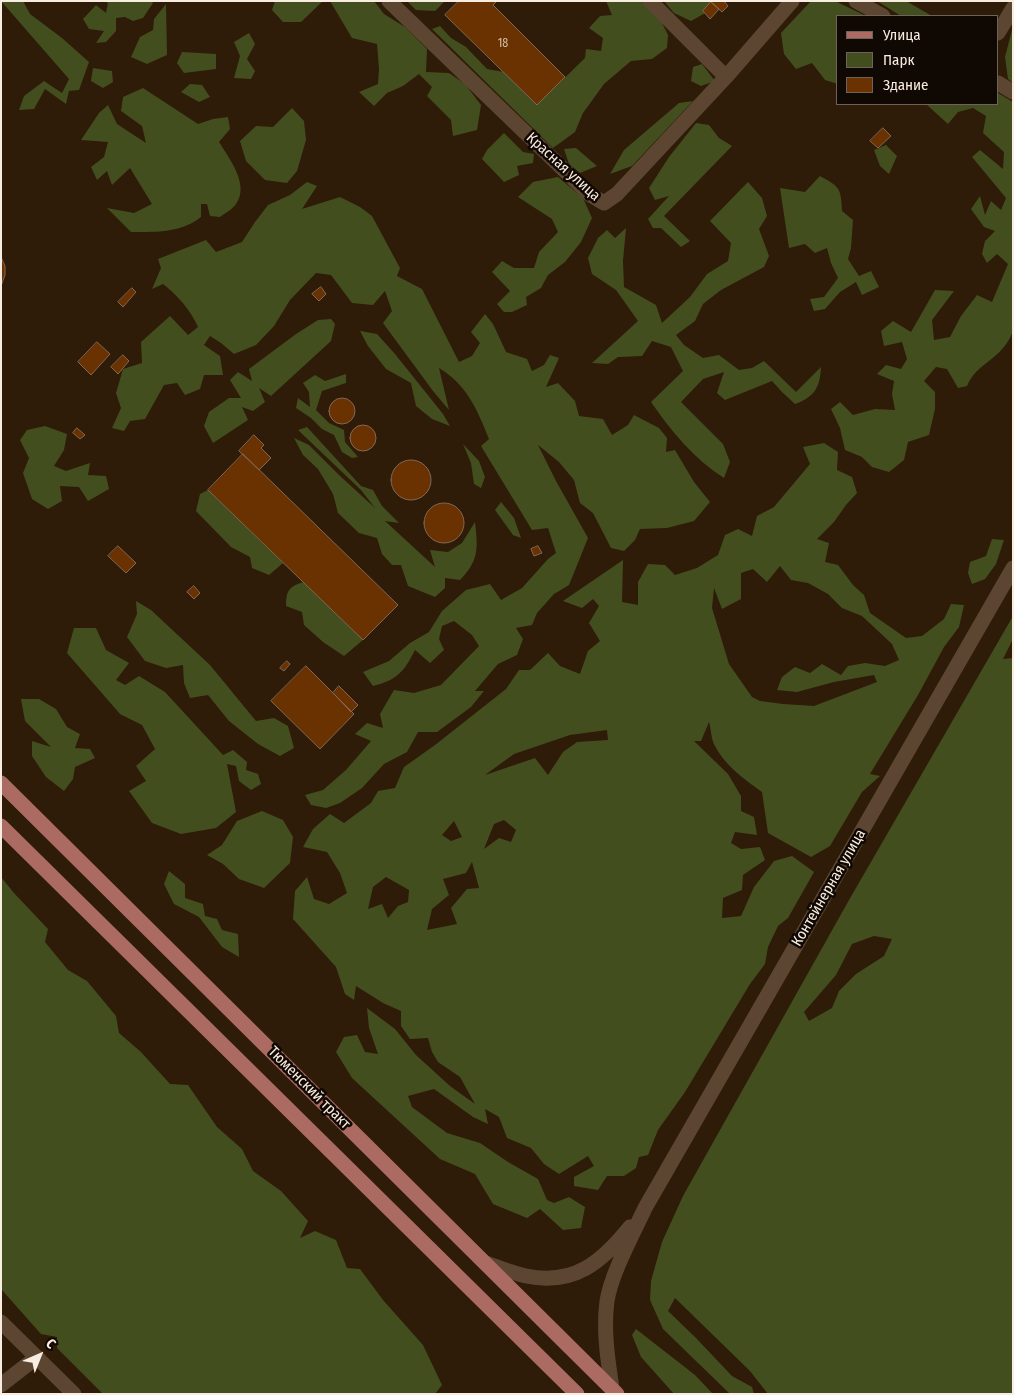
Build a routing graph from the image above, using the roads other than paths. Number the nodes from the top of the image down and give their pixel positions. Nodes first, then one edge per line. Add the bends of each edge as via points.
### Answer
1 (389, 1) edge
2 (650, 1) edge
3 (792, 1) edge
4 (856, 1) edge
5 (1013, 8) edge
6 (881, 15) edge
7 (999, 31) edge
8 (726, 77) junction
9 (999, 83) edge
10 (1013, 92) edge
11 (1013, 568) edge
12 (1, 783) edge
13 (1, 826) edge
14 (645, 1208) junction
15 (485, 1263) junction
16 (1, 1322) edge
17 (36, 1357) junction
18 (1, 1385) edge
19 (615, 1391) edge
20 (74, 1394) edge
21 (577, 1394) edge

1 - 8 street, Красная улица via 589,194 604,203
2 - 8 street
3 - 8 street, Красная улица
4 - 6 street
5 - 7 street
9 - 10 street
11 - 14 street, Контейнерная улица
12 - 15 main road, Тюменский тракт
13 - 21 main road, Тюменский тракт
14 - 15 street, Контейнерная улица via 599,1261 570,1276 525,1276
14 - 19 street, Контейнерная улица via 608,1299 606,1348
15 - 19 main road, Тюменский тракт
16 - 17 street
17 - 18 street
17 - 20 street

